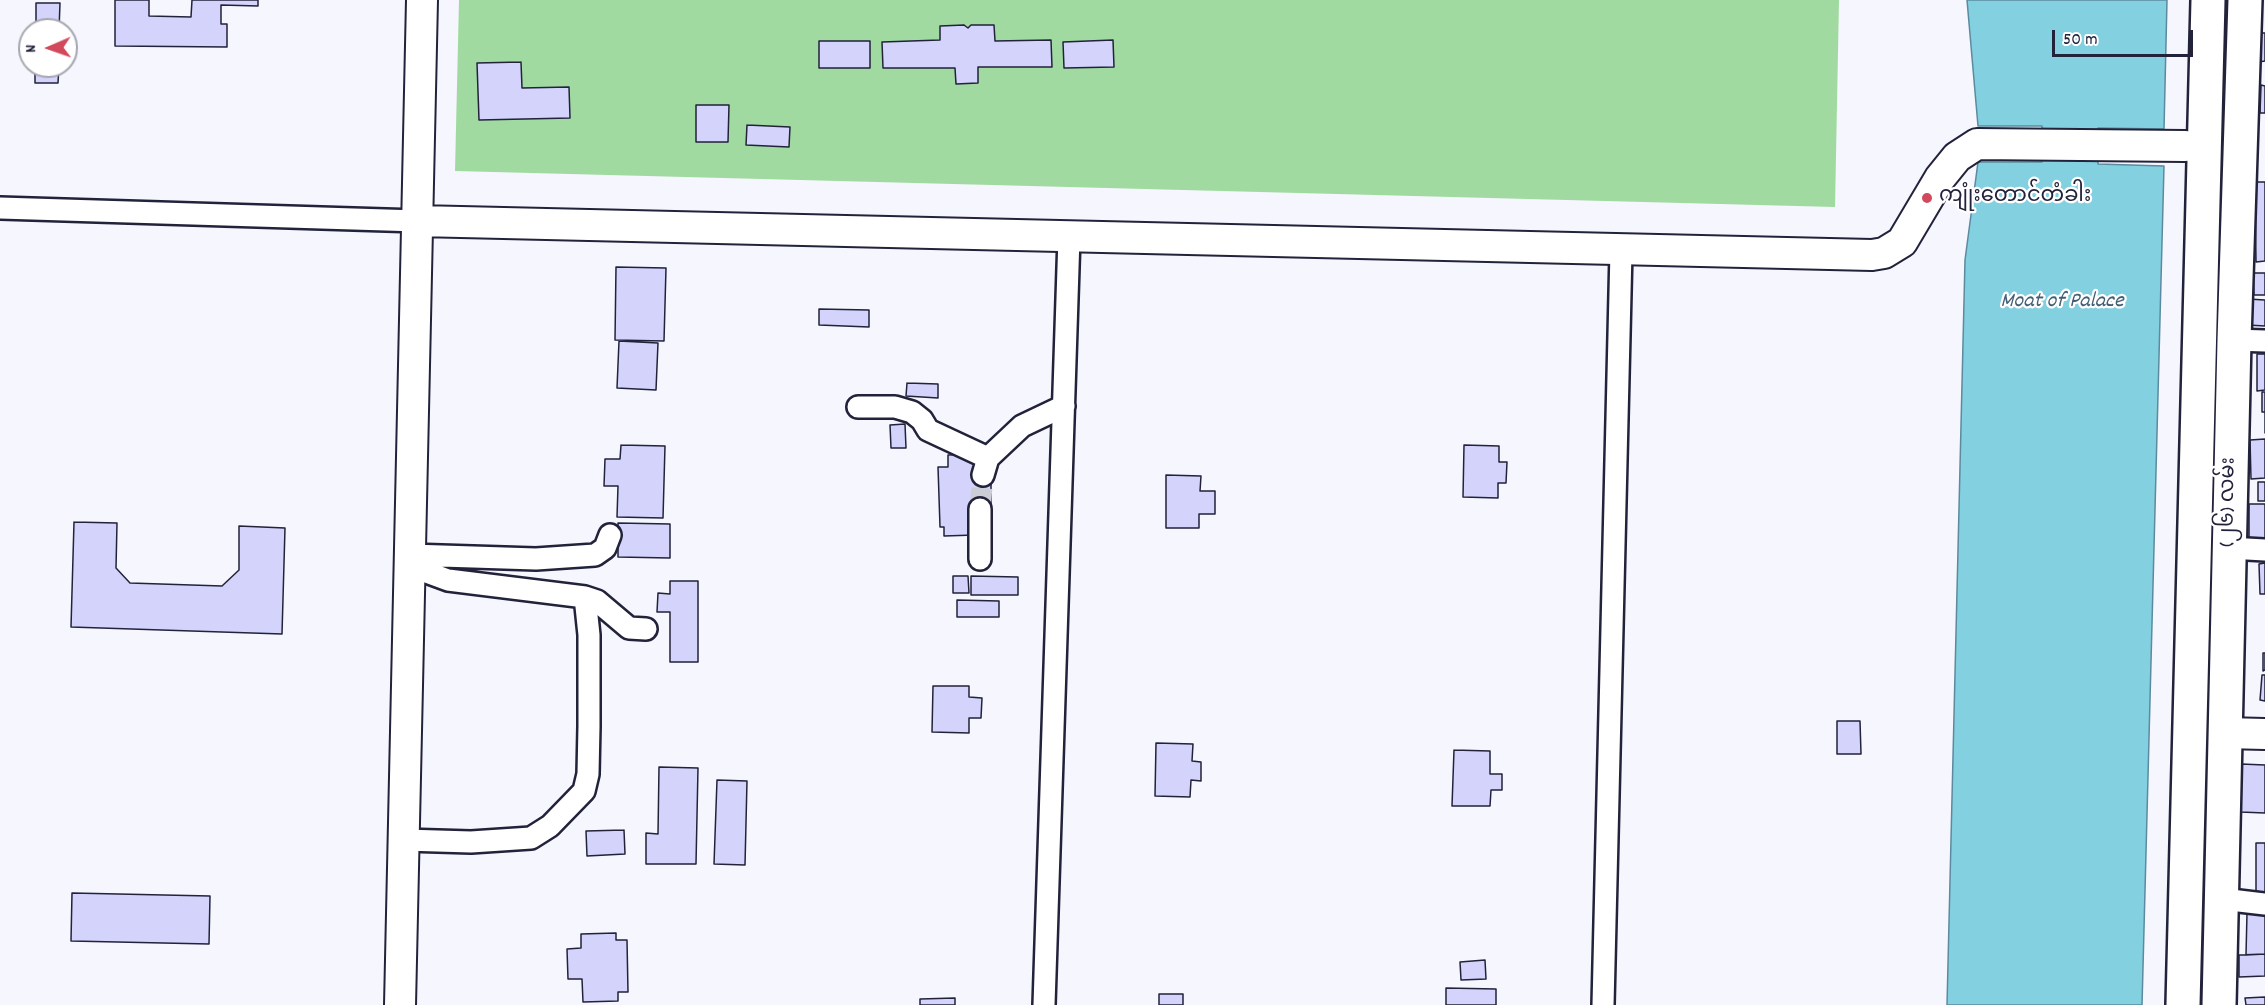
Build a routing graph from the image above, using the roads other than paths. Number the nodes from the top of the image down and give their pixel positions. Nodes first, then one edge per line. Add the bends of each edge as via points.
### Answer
1 (422, 0) edge
2 (2208, 0) edge
3 (2245, 0) edge
4 (2253, 144) edge
5 (2189, 146) junction
6 (0, 208) edge
7 (418, 221) junction
8 (1069, 237) junction
9 (1621, 251) junction
10 (2249, 340) edge
11 (1064, 406) junction
12 (858, 407) dead end
13 (980, 509) tunnel mouth
14 (610, 535) dead end
15 (2229, 548) junction
16 (2265, 550) edge
17 (981, 559) dead end
18 (410, 561) junction
19 (585, 597) junction
20 (646, 629) dead end
21 (2225, 733) junction
22 (2265, 734) edge
23 (404, 840) junction
24 (2222, 899) junction
25 (2265, 904) edge
26 (400, 1005) edge
27 (1044, 1005) edge
28 (1603, 1005) edge
29 (2183, 1005) edge
30 (2219, 1005) edge

1 - 7 street
2 - 5 main road, (၂၆) လမ်း
3 - 4 main road, (၂၆) လမ်း
4 - 5 main road
4 - 10 main road, (၂၆) လမ်း
5 - 9 street via 1977,144 1940,177 1902,242 1884,254
5 - 29 main road, (၂၆) လမ်း
6 - 7 street
7 - 8 street
7 - 18 street
8 - 9 street
8 - 11 street
9 - 28 street
10 - 15 main road, (၂၆) လမ်း
11 - 12 street via 1022,426 985,466 928,430 912,412 895,407
11 - 27 street
13 - 17 street
14 - 18 street via 605,548 595,555 536,560
15 - 16 street
15 - 21 main road, (၂၆) လမ်း
18 - 19 street via 448,580
18 - 23 street
19 - 20 street via 597,601 629,628
19 - 23 street via 590,635 588,774 584,791 531,838 471,842
21 - 22 street
21 - 24 main road, (၂၆) လမ်း
23 - 26 street
24 - 25 street
24 - 30 main road, (၂၆) လမ်း

